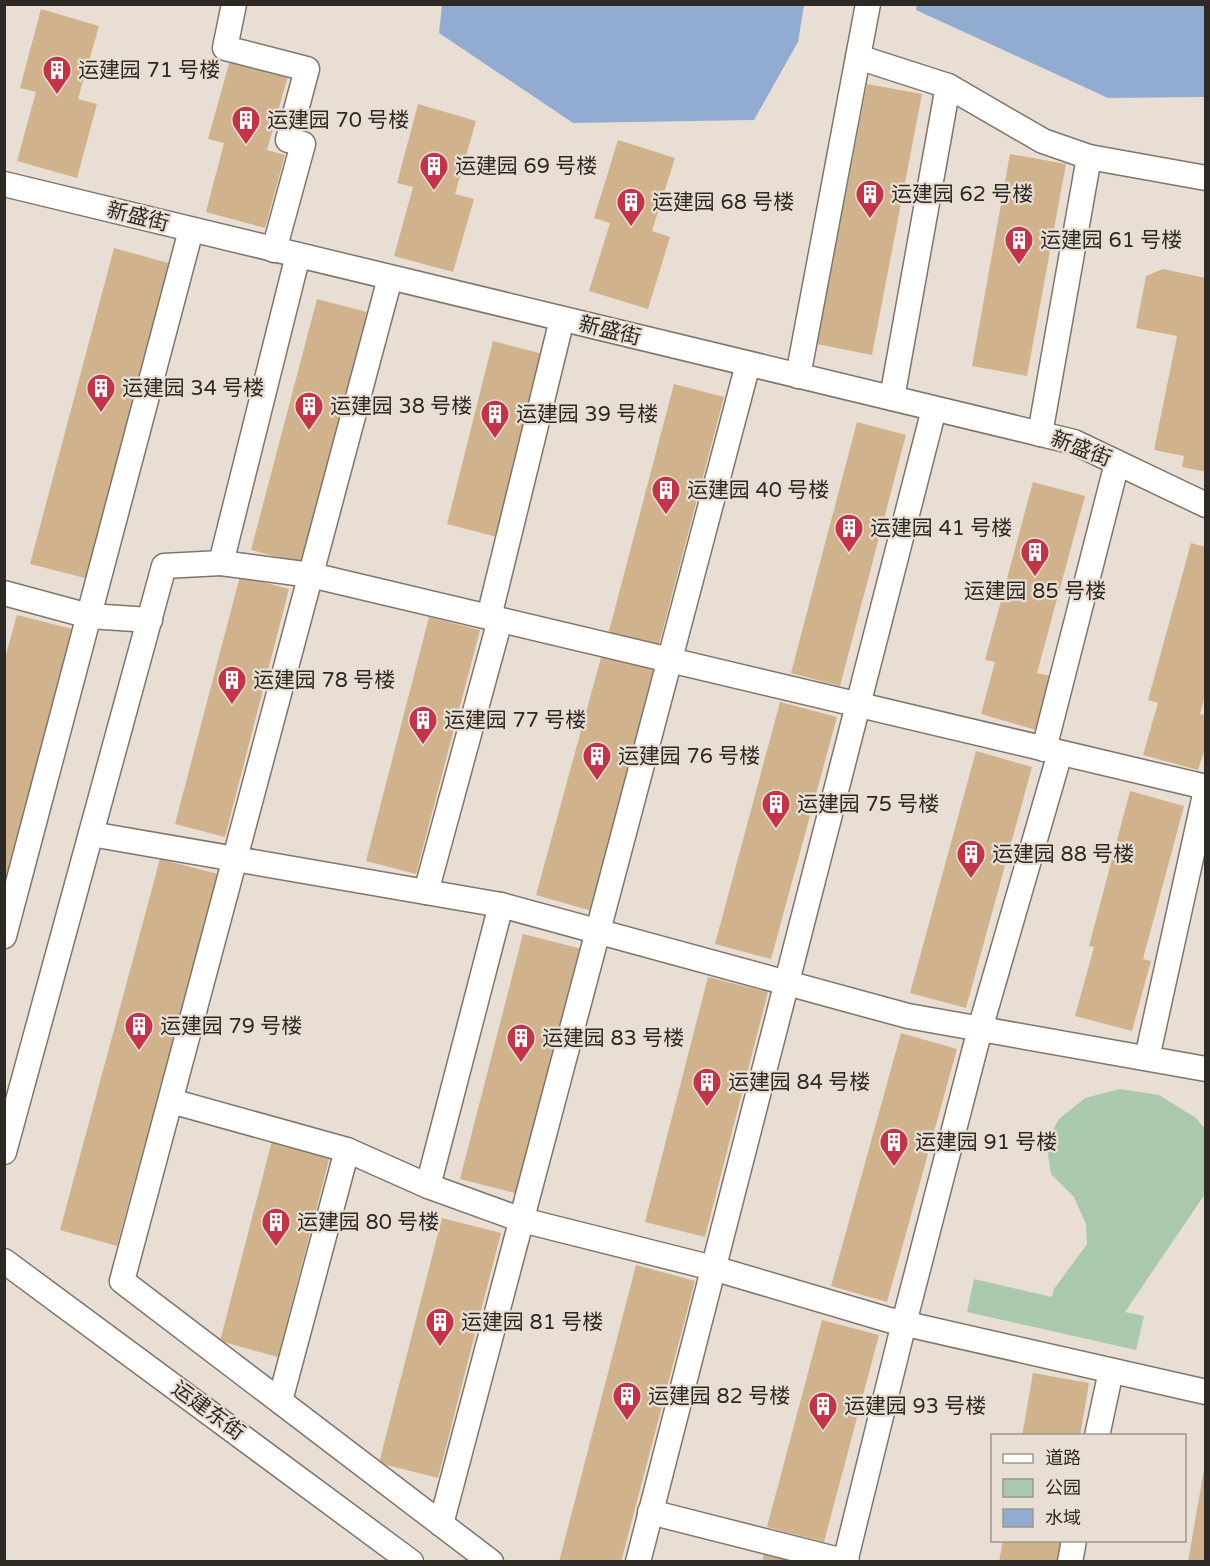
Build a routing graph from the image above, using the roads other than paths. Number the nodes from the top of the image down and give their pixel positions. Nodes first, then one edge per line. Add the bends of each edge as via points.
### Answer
1 (234, 4) edge
2 (868, 4) edge
3 (858, 57) junction
4 (948, 86) junction
5 (1089, 157) junction
6 (1206, 178) edge
7 (6, 192) edge
8 (191, 230) junction
9 (274, 250) junction
10 (298, 255) junction
11 (390, 278) junction
12 (562, 319) junction
13 (748, 364) junction
14 (798, 376) junction
15 (892, 398) junction
16 (934, 409) junction
17 (1040, 434) junction
18 (1117, 463) junction
19 (1206, 505) edge
20 (221, 563) junction
21 (311, 575) junction
22 (4, 593) edge
23 (89, 616) junction
24 (495, 618) junction
25 (150, 620) junction
26 (670, 660) junction
27 (858, 704) junction
28 (1052, 751) junction
29 (1206, 789) edge
30 (91, 834) junction
31 (236, 858) junction
32 (426, 892) junction
33 (501, 905) junction
34 (598, 932) junction
35 (4, 936) edge
36 (786, 983) junction
37 (980, 1029) junction
38 (1147, 1058) junction
39 (1206, 1069) edge
40 (171, 1101) junction
41 (347, 1150) junction
42 (4, 1152) edge
43 (428, 1186) junction
44 (522, 1220) junction
45 (4, 1261) edge
46 (713, 1268) junction
47 (904, 1323) junction
48 (1112, 1371) junction
49 (1206, 1392) edge
50 (280, 1401) junction
51 (1097, 1434) edge
52 (650, 1512) junction
53 (443, 1519) junction
54 (1074, 1542) edge
55 (846, 1561) edge
56 (411, 1562) edge
57 (491, 1562) edge
58 (508, 1562) edge
59 (638, 1562) edge
60 (1070, 1562) edge

1 - 9 street via 225,48 307,69 288,140 303,144
2 - 3 street
3 - 4 street
3 - 14 street
4 - 5 street via 1044,141
4 - 15 street
5 - 6 street
5 - 17 street
7 - 8 street, 新盛街
8 - 9 street, 新盛街
8 - 23 street
9 - 10 street, 新盛街
10 - 11 street, 新盛街
10 - 20 street
11 - 12 street, 新盛街
11 - 21 street
12 - 13 street, 新盛街
12 - 24 street
13 - 14 street, 新盛街
13 - 26 street
14 - 15 street, 新盛街
15 - 16 street, 新盛街
16 - 17 street, 新盛街
16 - 27 street
17 - 18 street, 新盛街 via 1074,442
18 - 19 street, 新盛街
18 - 28 street
20 - 21 street
20 - 25 street via 164,566
21 - 24 street
21 - 31 street
22 - 23 street
23 - 25 street
23 - 35 street
24 - 26 street
24 - 32 street
25 - 30 street
26 - 27 street
26 - 34 street
27 - 28 street
27 - 36 street
28 - 29 street
28 - 37 street
29 - 38 street
30 - 31 street
30 - 42 street
31 - 32 street
31 - 40 street
32 - 33 street
33 - 34 street
33 - 43 street
34 - 36 street
34 - 44 street
36 - 37 street via 908,1017
36 - 46 street
37 - 38 street
37 - 47 street
38 - 39 street
40 - 41 street
40 - 50 street via 122,1281
41 - 43 street
41 - 50 street
43 - 44 street
44 - 46 street
44 - 53 street
45 - 56 street, 运建东街
46 - 47 street
46 - 52 street
47 - 48 street
47 - 55 street
48 - 49 street
48 - 51 street
50 - 53 street
52 - 55 street
52 - 59 street
53 - 57 street
53 - 58 street
54 - 60 street

